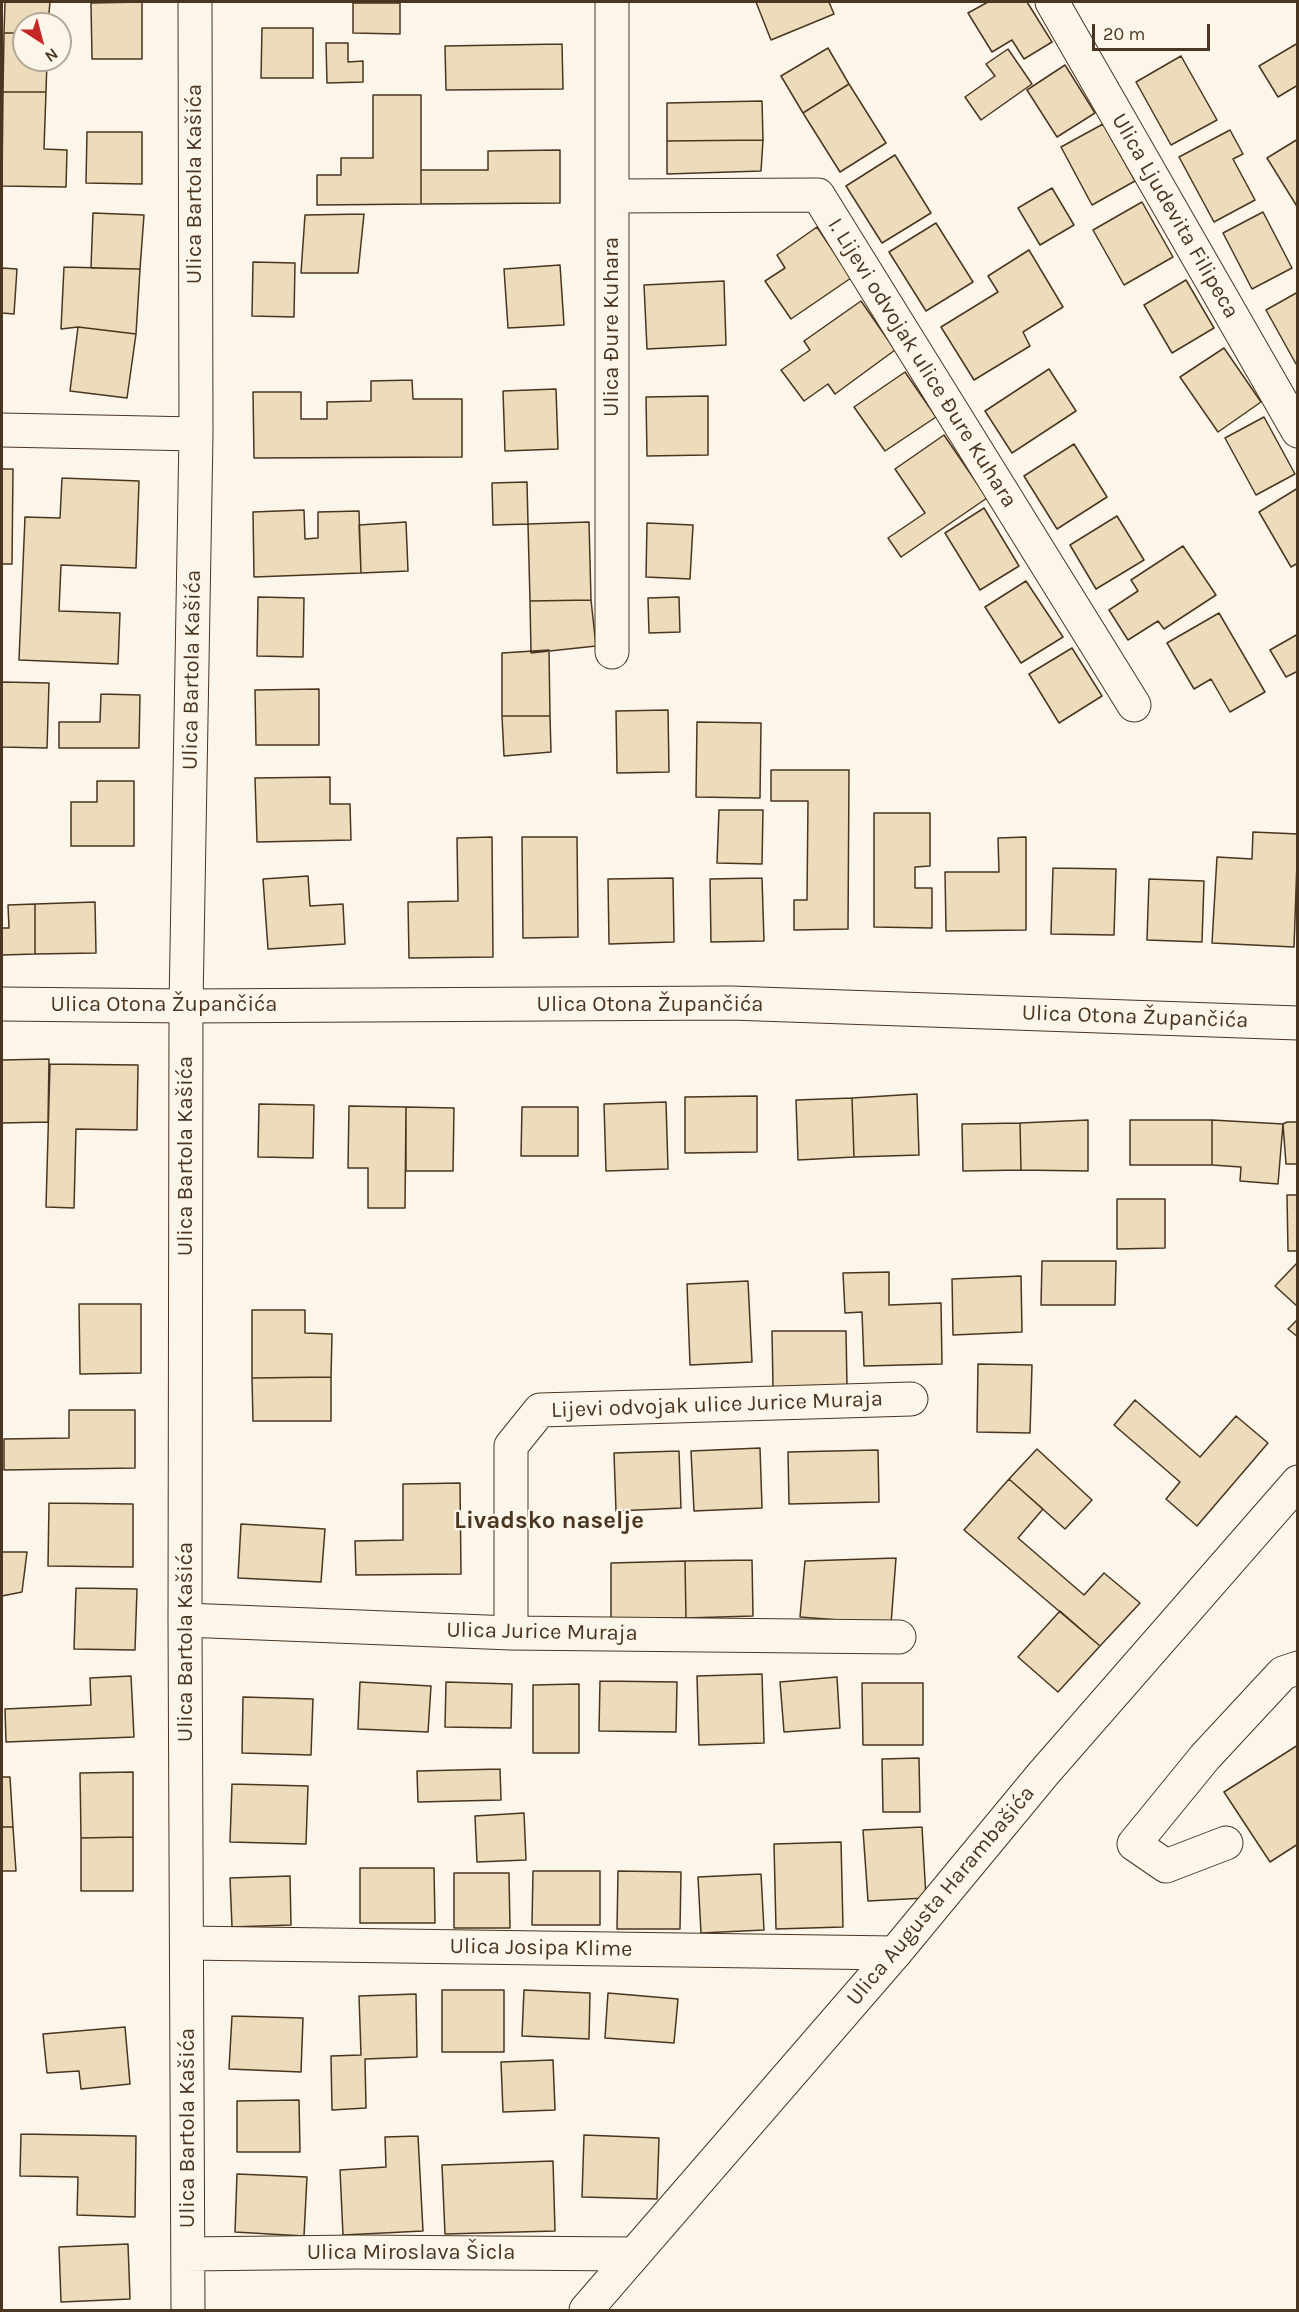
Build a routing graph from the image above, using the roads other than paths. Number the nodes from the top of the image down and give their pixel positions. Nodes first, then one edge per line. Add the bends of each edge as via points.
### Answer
1 (195, 2) edge
2 (612, 2) edge
3 (1052, 2) edge
4 (613, 196) junction
5 (2, 430) edge
6 (1298, 431) edge
7 (196, 434) junction
8 (612, 652) dead end
9 (1134, 705) dead end
10 (2, 1004) edge
11 (186, 1006) junction
12 (1298, 1023) edge
13 (910, 1399) dead end
14 (1298, 1482) edge
15 (185, 1620) junction
16 (512, 1633) junction
17 (899, 1637) dead end
18 (1298, 1668) edge
19 (1226, 1843) dead end
20 (187, 1942) junction
21 (895, 1953) junction
22 (188, 2254) junction
23 (634, 2254) junction
24 (188, 2310) edge
25 (586, 2310) edge

1 - 7 street, Ulica Bartola Kašića
2 - 4 street, Ulica Đure Kuhara
3 - 6 street, Ulica Ljudevita Filipeca
4 - 8 street, Ulica Đure Kuhara
4 - 9 street, I. Lijevi odvojak ulice Đure Kuhara via 818,195
5 - 7 street
7 - 11 street, Ulica Bartola Kašića
10 - 11 street, Ulica Otona Župančića
11 - 12 street, Ulica Otona Župančića via 731,1004
11 - 15 street, Ulica Bartola Kašića
13 - 16 street, Lijevi odvojak ulice Jurice Muraja via 540,1410 512,1446
14 - 21 street, Ulica Augusta Harambašića via 1043,1774
15 - 16 street, Ulica Jurice Muraja
15 - 20 street, Ulica Bartola Kašića
16 - 17 street, Ulica Jurice Muraja
18 - 19 street via 1283,1673 1275,1681 1205,1757 1134,1844 1167,1866
20 - 21 street, Ulica Josipa Klime
20 - 22 street, Ulica Bartola Kašića
21 - 23 street, Ulica Augusta Harambašića
22 - 23 street, Ulica Miroslava Šicla
22 - 24 street, Ulica Bartola Kašića
23 - 25 street, Ulica Augusta Harambašića

